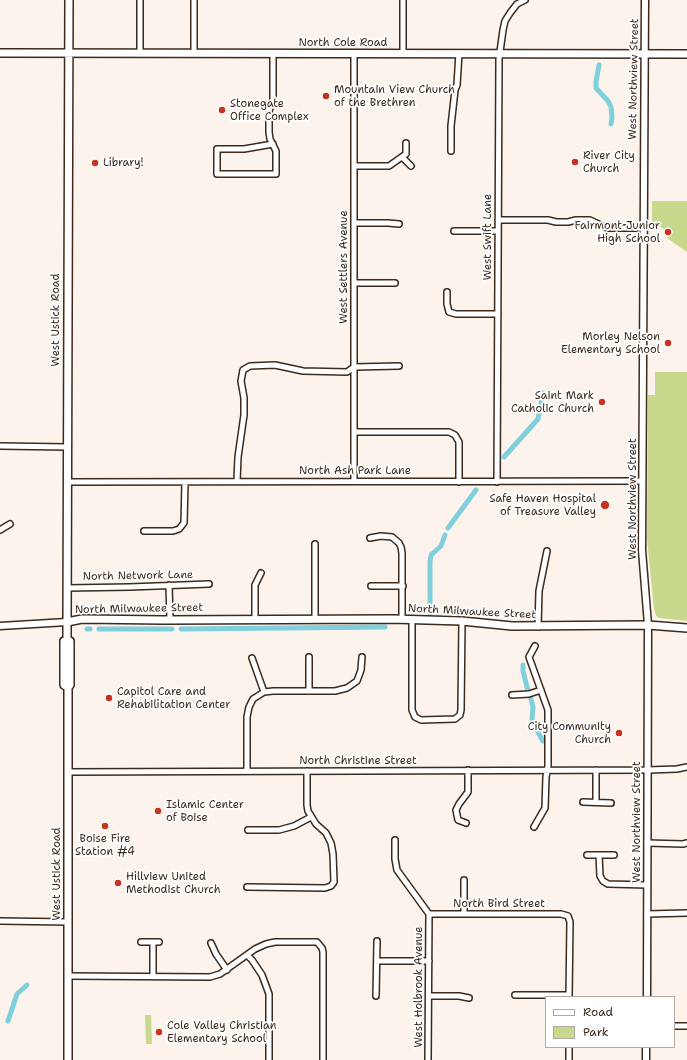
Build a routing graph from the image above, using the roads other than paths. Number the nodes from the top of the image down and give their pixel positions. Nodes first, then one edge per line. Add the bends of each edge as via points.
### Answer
1 (69, 0) edge
2 (140, 0) edge
3 (194, 0) edge
4 (403, 0) edge
5 (524, 0) edge
6 (645, 0) edge
7 (0, 53) edge
8 (68, 53) junction
9 (140, 53) junction
10 (194, 53) junction
11 (459, 53) junction
12 (273, 54) junction
13 (354, 54) junction
14 (403, 54) junction
15 (500, 54) junction
16 (687, 54) edge
17 (644, 55) junction
18 (406, 143) dead end
19 (273, 144) junction
20 (451, 151) dead end
21 (402, 157) junction
22 (354, 166) junction
23 (411, 166) dead end
24 (498, 220) junction
25 (354, 223) junction
26 (399, 224) dead end
27 (643, 228) junction
28 (454, 231) dead end
29 (498, 231) junction
30 (354, 283) junction
31 (395, 283) dead end
32 (447, 292) dead end
33 (498, 314) junction
34 (354, 366) junction
35 (399, 366) dead end
36 (354, 432) junction
37 (0, 446) edge
38 (67, 447) junction
39 (237, 481) junction
40 (354, 481) junction
41 (642, 481) junction
42 (67, 482) junction
43 (185, 482) junction
44 (459, 482) junction
45 (497, 482) junction
46 (10, 524) dead end
47 (0, 530) edge
48 (144, 531) dead end
49 (370, 538) dead end
50 (315, 544) dead end
51 (547, 551) dead end
52 (261, 573) dead end
53 (209, 584) dead end
54 (169, 585) junction
55 (371, 586) dead end
56 (402, 586) junction
57 (67, 588) junction
58 (315, 619) junction
59 (170, 620) junction
60 (255, 620) junction
61 (402, 620) junction
62 (412, 620) junction
63 (462, 621) junction
64 (67, 622) junction
65 (648, 625) junction
66 (0, 626) edge
67 (538, 627) junction
68 (687, 628) edge
69 (535, 646) dead end
70 (309, 657) dead end
71 (362, 657) dead end
72 (252, 658) dead end
73 (541, 690) junction
74 (309, 691) junction
75 (264, 692) junction
76 (512, 695) dead end
77 (687, 768) edge
78 (468, 770) junction
79 (547, 770) junction
80 (596, 770) junction
81 (648, 770) junction
82 (247, 771) junction
83 (307, 771) junction
84 (68, 772) junction
85 (583, 802) dead end
86 (596, 802) junction
87 (611, 803) dead end
88 (312, 818) junction
89 (466, 823) dead end
90 (534, 827) dead end
91 (248, 830) dead end
92 (395, 840) dead end
93 (647, 843) junction
94 (687, 843) edge
95 (587, 855) dead end
96 (599, 855) junction
97 (614, 855) dead end
98 (464, 880) dead end
99 (647, 885) junction
100 (247, 887) dead end
101 (429, 914) junction
102 (464, 914) junction
103 (647, 914) junction
104 (687, 914) edge
105 (0, 921) edge
106 (68, 922) junction
107 (377, 941) dead end
108 (141, 942) dead end
109 (153, 942) junction
110 (159, 942) dead end
111 (210, 943) dead end
112 (247, 955) junction
113 (377, 961) junction
114 (429, 962) junction
115 (227, 970) junction
116 (68, 976) junction
117 (153, 976) junction
118 (515, 995) dead end
119 (376, 996) dead end
120 (429, 996) junction
121 (569, 996) edge
122 (647, 996) edge
123 (469, 998) dead end
124 (675, 1026) edge
125 (687, 1026) edge
126 (569, 1048) edge
127 (646, 1048) edge
128 (68, 1060) edge
129 (269, 1060) edge
130 (323, 1060) edge
131 (428, 1060) edge
132 (569, 1060) edge
133 (646, 1060) edge

1 - 8 main road, West Ustick Road
2 - 9 street
3 - 10 street
4 - 14 street
5 - 15 street, West Swift Lane via 517,4 505,21
6 - 17 street, West Northview Street
7 - 8 main road, North Cole Road
8 - 9 main road, North Cole Road
8 - 38 main road, West Ustick Road
9 - 10 main road, North Cole Road
10 - 12 main road, North Cole Road
11 - 14 main road, North Cole Road
11 - 15 main road, North Cole Road
11 - 20 street via 451,126
12 - 13 main road, North Cole Road
12 - 19 street via 273,100 269,111 269,132
13 - 14 main road, North Cole Road
13 - 22 street, West Settlers Avenue
15 - 17 main road, North Cole Road
15 - 24 street, West Swift Lane
16 - 17 main road, North Cole Road
17 - 27 street, West Northview Street
18 - 21 street via 406,154
19 - 19 street via 276,151 276,174 217,174 217,149 244,149
21 - 22 street via 390,166
21 - 23 street
22 - 25 street, West Settlers Avenue
24 - 27 street via 590,220 607,228
24 - 29 street, West Swift Lane
25 - 26 street
25 - 30 street, West Settlers Avenue
27 - 41 street, West Northview Street
28 - 29 street
29 - 33 street, West Swift Lane
30 - 31 street
30 - 34 street, West Settlers Avenue
32 - 33 street via 449,312
33 - 45 street, West Swift Lane
34 - 35 street
34 - 36 street, West Settlers Avenue
34 - 39 street via 348,372 303,371 276,366 250,366 243,370 241,381 244,415
36 - 40 street, West Settlers Avenue
36 - 44 street via 449,432 455,435 459,442
37 - 38 street
38 - 42 main road, West Ustick Road
39 - 40 street, North Ash Park Lane
39 - 43 street, North Ash Park Lane
40 - 44 street, North Ash Park Lane
41 - 45 street, North Ash Park Lane
41 - 65 street, West Northview Street via 642,550
42 - 43 street, North Ash Park Lane
42 - 57 main road, West Ustick Road
43 - 48 street via 184,523 179,529
44 - 45 street, North Ash Park Lane
46 - 47 street
49 - 56 street via 387,535 399,543 402,553
50 - 58 street
51 - 67 street via 539,591
52 - 60 street via 255,585
53 - 54 street, North Network Lane
54 - 57 street, North Network Lane
54 - 59 street
55 - 56 street
56 - 61 street
57 - 64 main road, West Ustick Road
58 - 60 main road, North Milwaukee Street
58 - 61 main road, North Milwaukee Street
59 - 60 main road, North Milwaukee Street
59 - 64 main road, North Milwaukee Street via 82,619
61 - 62 main road, North Milwaukee Street
62 - 63 main road, North Milwaukee Street
62 - 63 street via 412,710 415,717 421,720 454,719 460,715
63 - 67 main road, North Milwaukee Street
64 - 66 street, North Milwaukee Street
64 - 84 main road, West Ustick Road via 67,640 70,641
65 - 67 main road, North Milwaukee Street
65 - 68 main road, North Milwaukee Street
65 - 81 street, West Northview Street
69 - 73 street via 529,657
70 - 74 street
71 - 74 street via 362,670 357,681 347,688 336,691
72 - 75 street
73 - 76 street via 530,694
73 - 79 street via 548,710
74 - 75 street
75 - 82 street via 253,699 248,707
77 - 81 street, North Christine Street
78 - 79 street, North Christine Street
78 - 83 street, North Christine Street
78 - 89 street via 468,792 456,810 458,820
79 - 80 street, North Christine Street
79 - 90 street via 545,808
80 - 81 street, North Christine Street
80 - 86 street
81 - 93 street, West Northview Street
82 - 83 street, North Christine Street
82 - 84 street, North Christine Street
83 - 88 street via 307,805
84 - 106 main road, West Ustick Road
85 - 86 street
86 - 87 street
88 - 91 street via 279,830
88 - 100 street via 326,833 331,843 334,882 331,886
92 - 101 street via 397,870
93 - 94 street
93 - 99 street, West Northview Street
95 - 96 street
96 - 97 street
96 - 99 street via 600,876 603,881 608,884
98 - 102 street
99 - 103 street, West Northview Street
101 - 102 street, North Bird Street
101 - 114 street, West Holbrook Avenue
102 - 121 street, North Bird Street via 568,916
103 - 104 street
103 - 122 street, West Northview Street
105 - 106 street
106 - 116 main road, West Ustick Road
107 - 113 street
108 - 109 street
109 - 110 street
109 - 117 street
111 - 115 street
112 - 115 street
112 - 129 street via 262,975 269,994
112 - 130 street via 266,944 276,942 320,944 323,952
113 - 114 street
113 - 119 street
114 - 120 street, West Holbrook Avenue
115 - 117 street via 210,977
116 - 117 street
116 - 128 main road, West Ustick Road
118 - 121 street
120 - 123 street
120 - 131 street, West Holbrook Avenue
124 - 125 street
126 - 132 street
127 - 133 street

